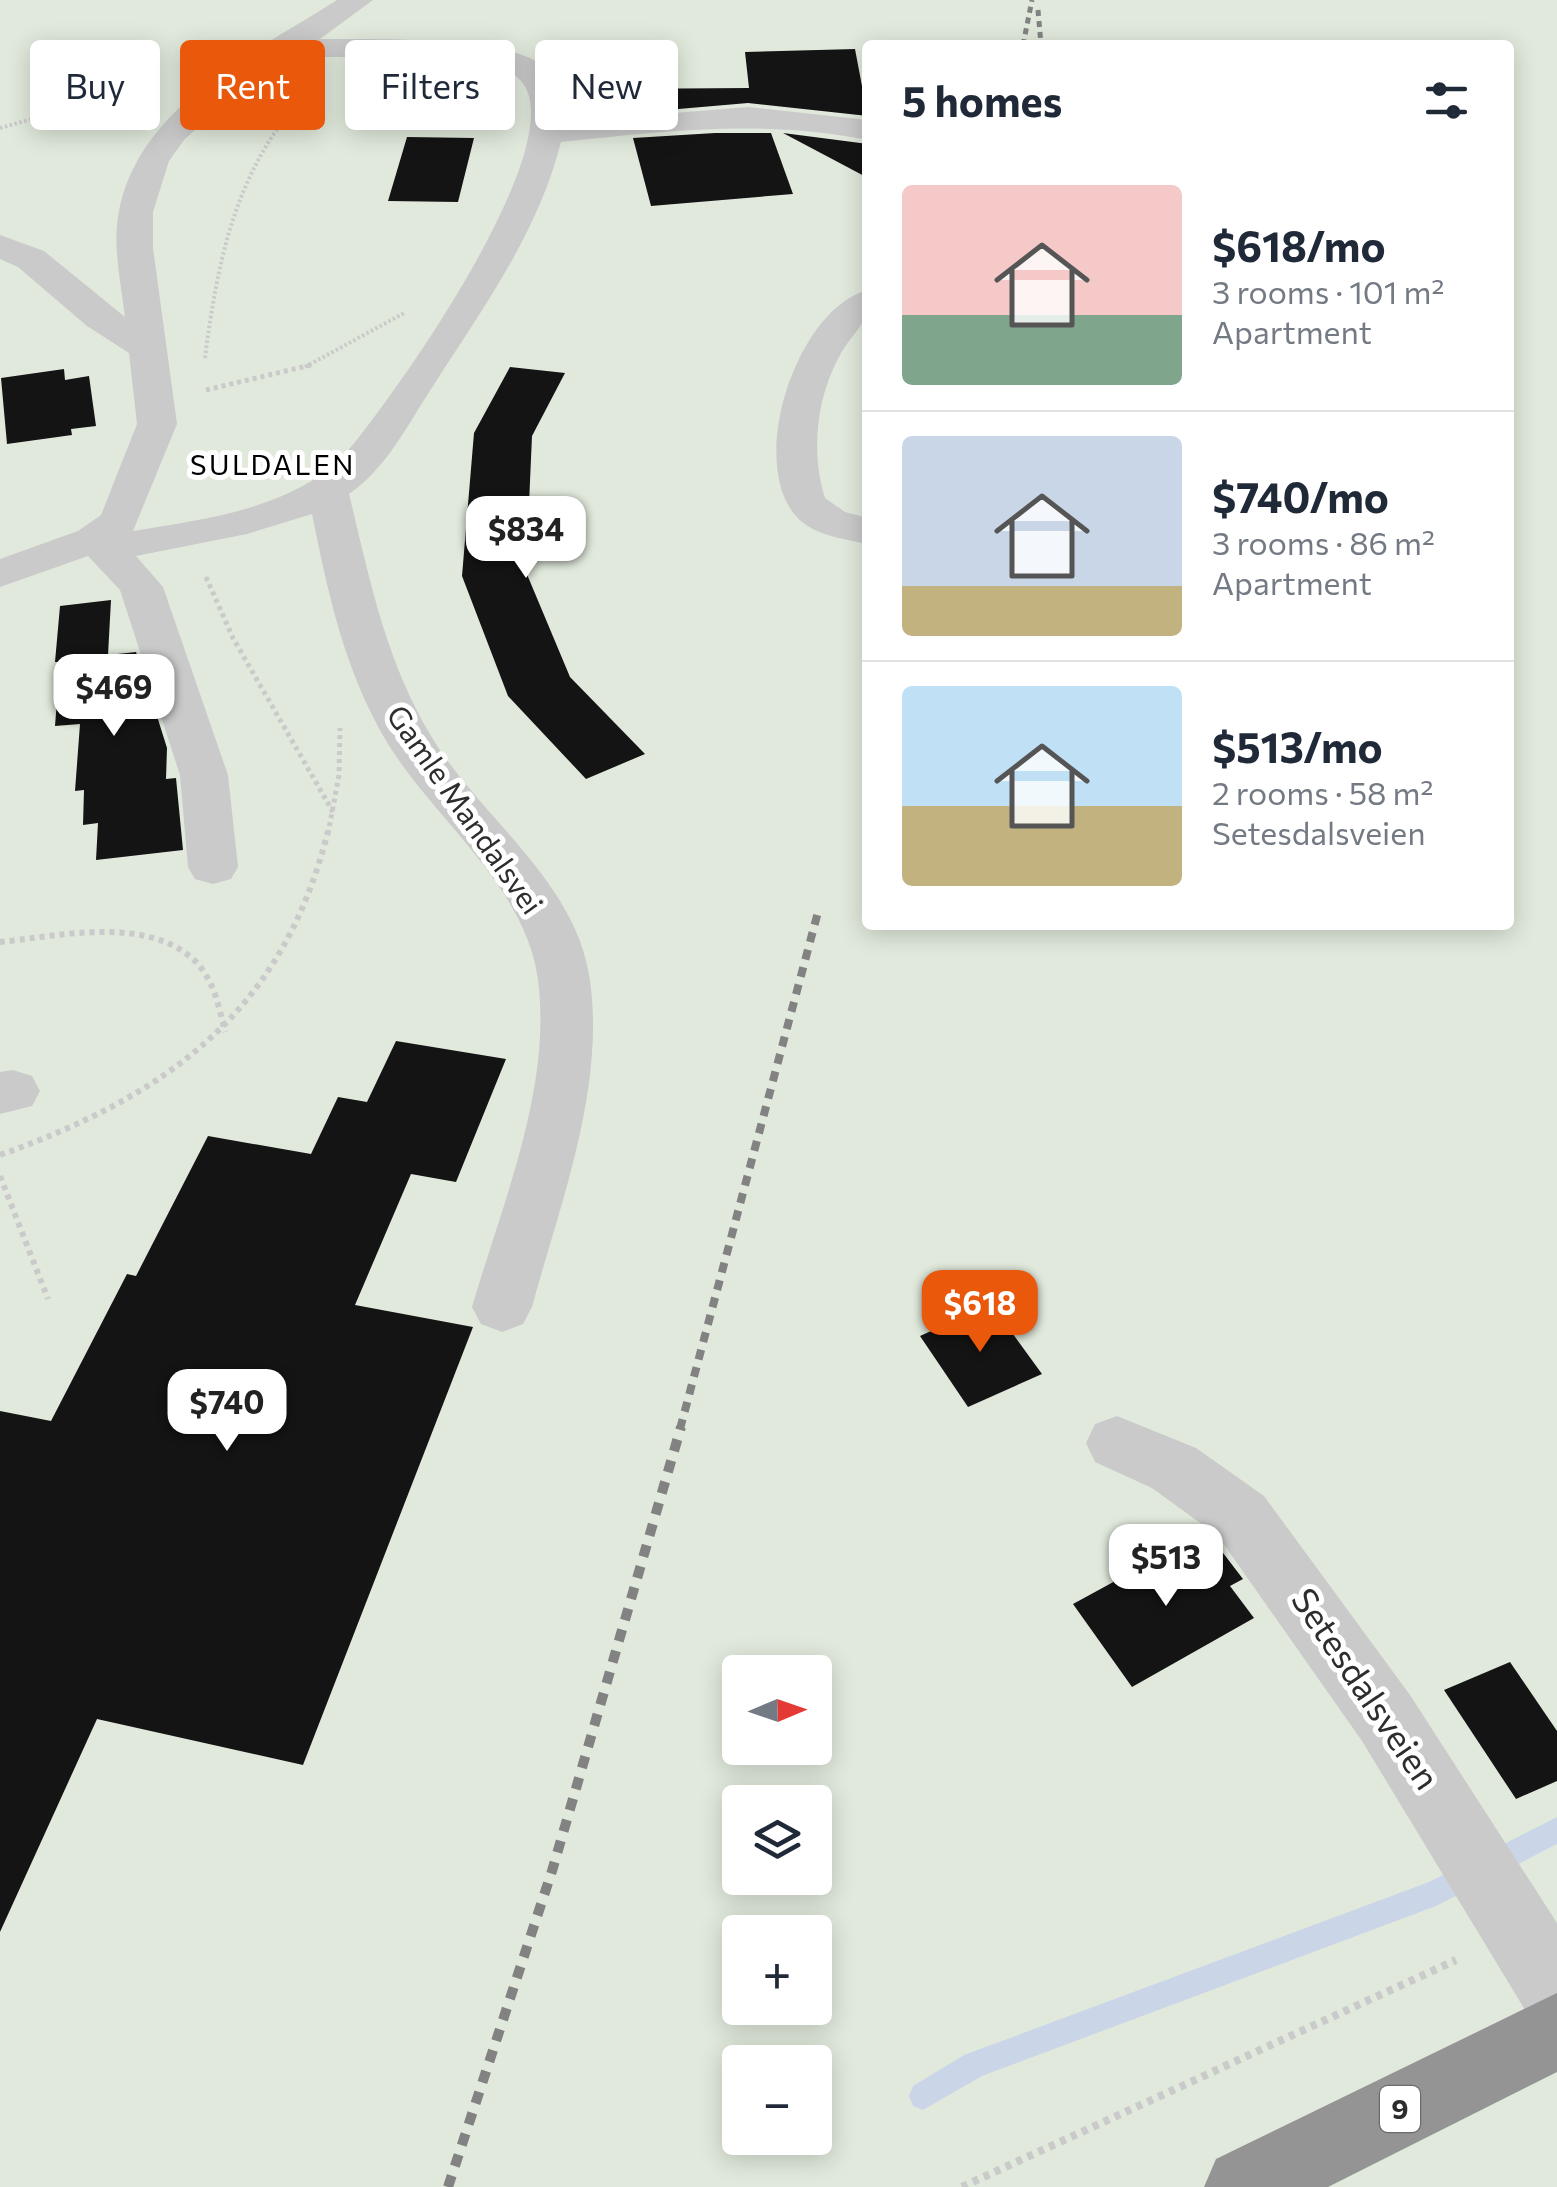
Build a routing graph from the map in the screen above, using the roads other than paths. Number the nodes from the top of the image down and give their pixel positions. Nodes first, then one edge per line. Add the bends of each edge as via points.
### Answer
1 (358, 0) edge
2 (298, 40) edge
3 (325, 48) edge
4 (180, 126) edge
5 (862, 129) edge
6 (546, 134) junction
7 (0, 246) edge
8 (862, 307) edge
9 (149, 350) junction
10 (327, 491) junction
11 (862, 529) edge
12 (100, 545) junction
13 (0, 574) edge
14 (213, 867) dead end
15 (502, 1307) dead end
16 (1118, 1443) dead end
17 (1557, 1990) edge
18 (1557, 2031) edge
19 (1244, 2187) edge

1 - 2 street
3 - 6 street via 513,63 545,88
4 - 9 street via 152,160 142,187 135,248
5 - 6 street via 768,115
6 - 10 street via 518,221 469,302 356,469
7 - 9 street via 30,259
8 - 11 street via 840,327 806,388 797,456 802,496 810,507
9 - 12 street via 158,424 123,516
10 - 12 street via 278,512
10 - 15 street, Gamle Mandalsvei via 360,647 428,768 548,930 564,978 556,1100
12 - 13 street
12 - 14 street via 141,587 204,775
16 - 17 street, Setesdalsveien via 1174,1468 1241,1516 1396,1734
18 - 19 highway, 9

